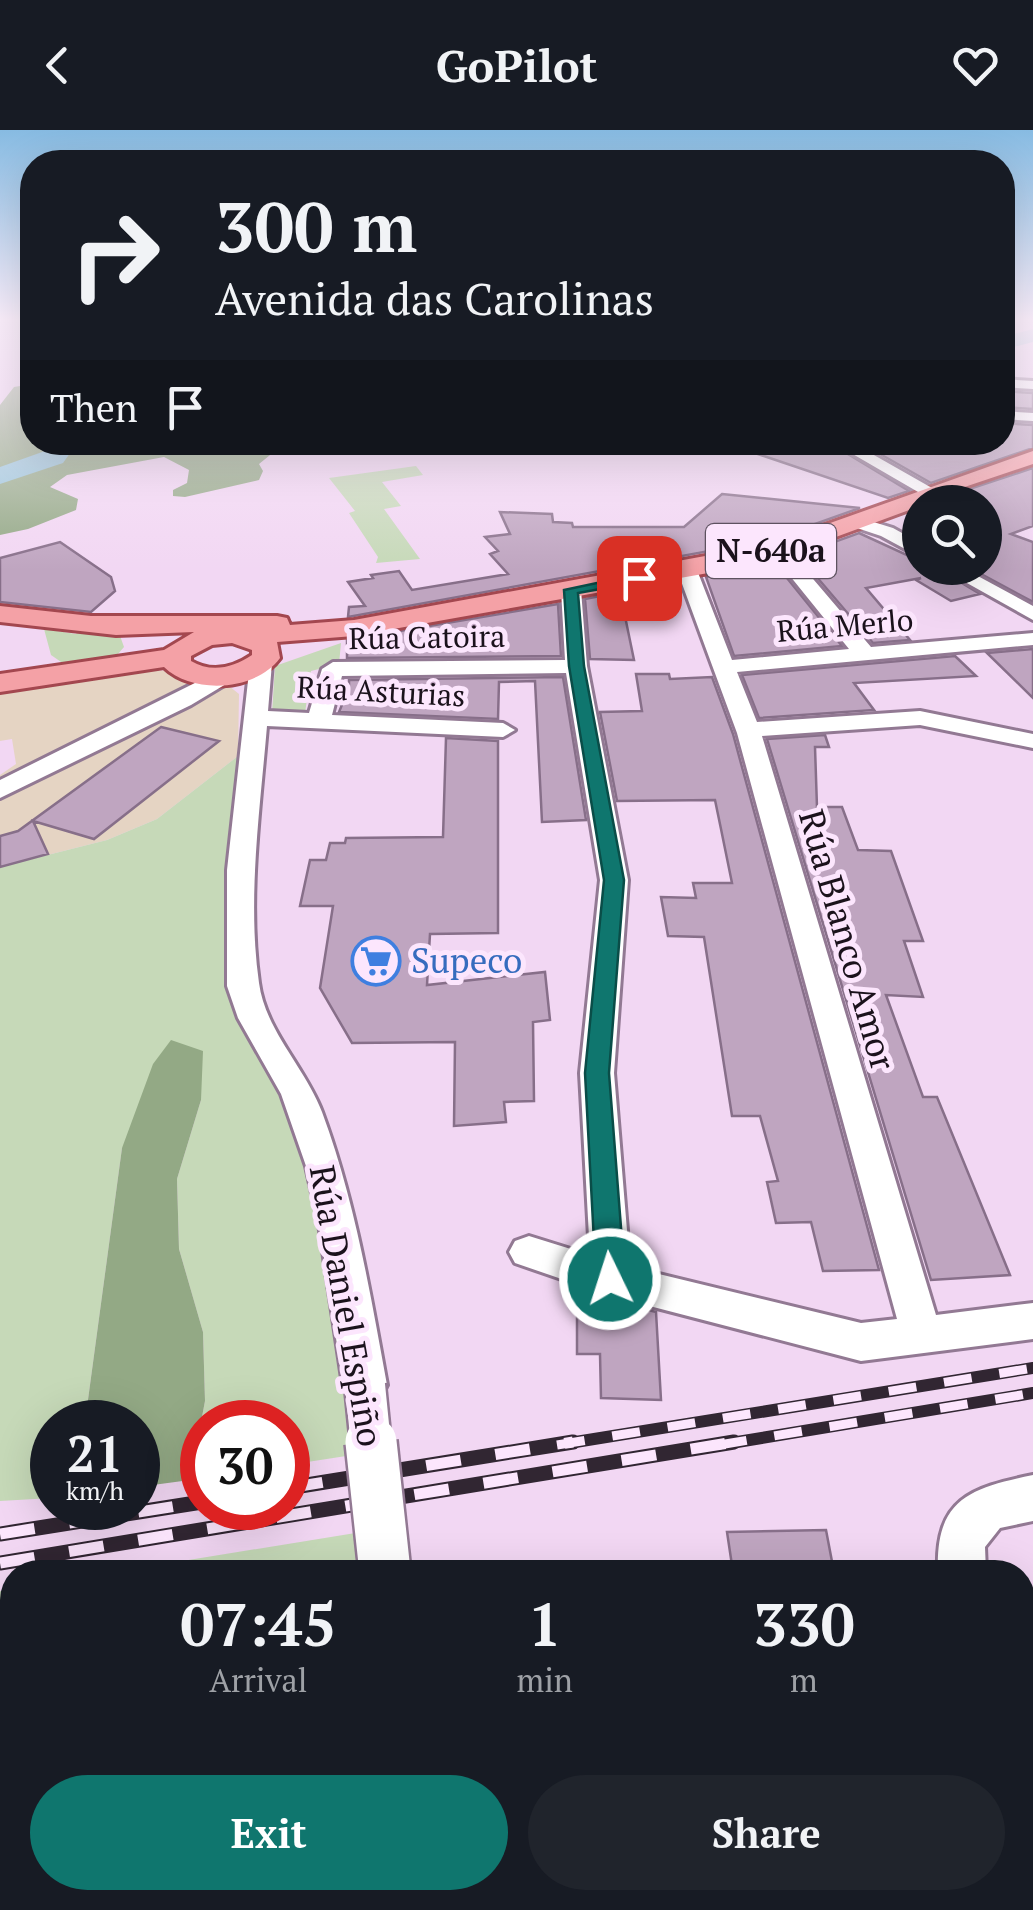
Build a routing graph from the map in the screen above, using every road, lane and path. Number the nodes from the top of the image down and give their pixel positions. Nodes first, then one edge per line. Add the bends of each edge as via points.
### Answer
1 (864, 455) edge
2 (1033, 458) edge
3 (918, 485) edge
4 (952, 485) edge
5 (902, 503) edge
6 (854, 521) junction
7 (902, 541) edge
8 (778, 550) junction
9 (687, 570) junction
10 (981, 585) edge
11 (571, 590) junction
12 (0, 614) edge
13 (1033, 614) edge
14 (427, 615) junction
15 (105, 629) junction
16 (206, 637) junction
17 (1033, 639) edge
18 (259, 651) junction
19 (864, 654) junction
20 (178, 659) junction
21 (576, 666) junction
22 (723, 667) junction
23 (86, 671) junction
24 (225, 676) junction
25 (0, 682) edge
26 (258, 707) junction
27 (319, 721) junction
28 (503, 730) dead end
29 (748, 730) junction
30 (1033, 741) edge
31 (0, 790) edge
32 (529, 1252) dead end
33 (610, 1279) junction
34 (1033, 1321) edge
35 (922, 1336) junction
36 (1033, 1498) edge
37 (384, 1560) edge
38 (961, 1560) edge

1 - 3 street
2 - 4 main road, N-640a
5 - 6 main road, N-640a
6 - 7 street
6 - 8 main road, N-640a
8 - 9 main road, N-640a
8 - 19 street
9 - 11 main road, N-640a
9 - 22 street, Rúa Blanco Amor
10 - 13 street
11 - 14 main road, N-640a
11 - 21 street
12 - 15 main road, N-640a
14 - 15 main road, N-640a
14 - 18 main road, N-640a
15 - 16 main road, N-640a
15 - 20 main road, N-640a
15 - 23 main road via 124,647 111,662
16 - 18 main road, N-640a
16 - 20 main road, N-640a
17 - 19 street, Rúa Merlo
18 - 24 main road, N-640a
18 - 26 street, Rúa Daniel Espiño
19 - 22 street, Rúa Merlo
20 - 23 main road
20 - 24 main road, N-640a via 199,676
21 - 27 street, Rúa Catoira via 334,669
21 - 33 street via 614,880 597,1073
22 - 29 street, Rúa Blanco Amor
23 - 25 main road
24 - 26 street via 245,683
24 - 31 street
26 - 27 street, Rúa Asturias
26 - 37 street, Rúa Daniel Espiño, bridge via 241,870 243,986 298,1094 324,1166 365,1385
27 - 28 street, Rúa Asturias
29 - 30 street via 920,718
29 - 35 street, Rúa Blanco Amor
32 - 33 street
33 - 35 street via 861,1342
34 - 35 street
36 - 38 street via 986,1508 960,1540

